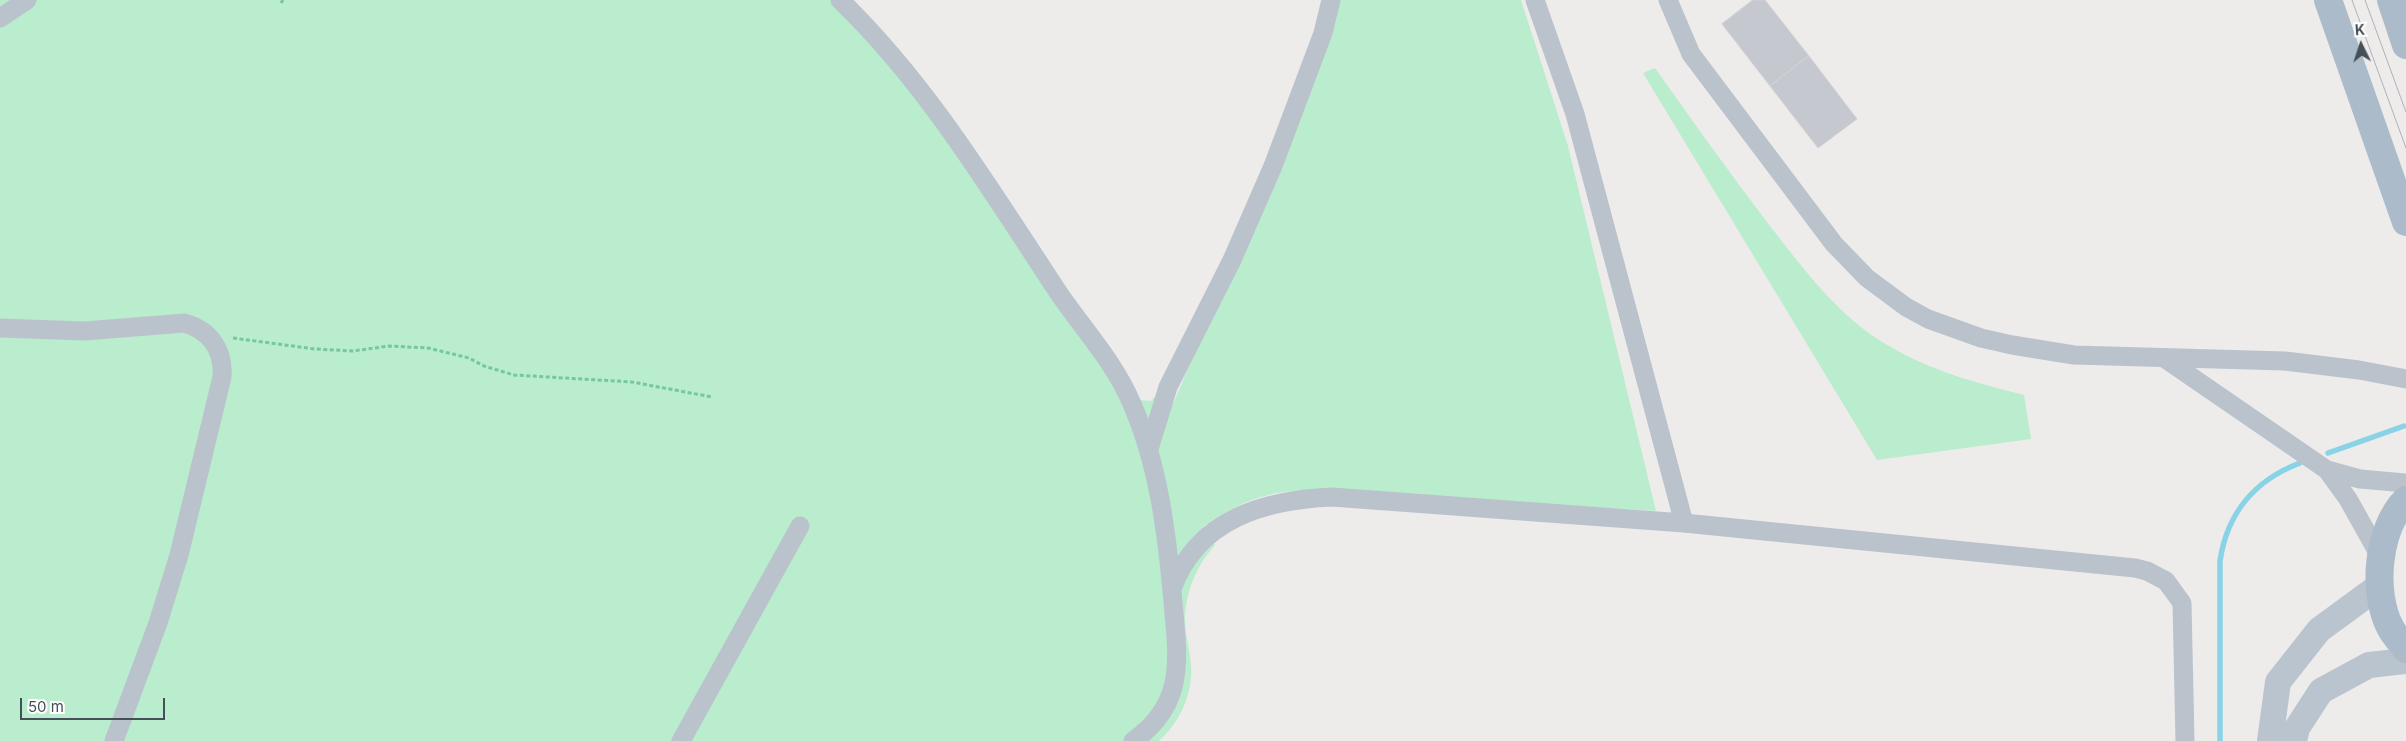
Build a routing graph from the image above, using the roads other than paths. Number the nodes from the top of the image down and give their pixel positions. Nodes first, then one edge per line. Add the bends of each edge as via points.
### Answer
1 (26, 0) edge
2 (840, 0) edge
3 (1332, 0) edge
4 (1535, 0) edge
5 (1668, 0) edge
6 (2328, 0) edge
7 (2391, 0) edge
8 (0, 18) edge
9 (2406, 45) edge
10 (2406, 222) edge
11 (0, 328) edge
12 (2164, 358) junction
13 (2406, 379) edge
14 (1149, 449) junction
15 (2327, 470) junction
16 (2406, 483) edge
17 (2406, 500) edge
18 (1684, 523) junction
19 (800, 526) dead end
20 (2381, 558) junction
21 (2379, 586) junction
22 (1172, 589) junction
23 (2406, 649) edge
24 (2406, 661) edge
25 (114, 741) edge
26 (681, 741) edge
27 (1133, 741) edge
28 (2185, 741) edge
29 (2270, 741) edge
30 (2294, 741) edge

1 - 8 street
2 - 14 street via 886,48 938,114 1074,316 1107,358 1132,402
3 - 14 street via 1323,33 1273,166 1232,260 1168,387
4 - 18 street via 1575,114
5 - 12 street via 1697,62 1834,244 1886,293 1906,307 1951,328 2012,345 2082,356
6 - 10 main road
7 - 9 main road
11 - 25 street via 85,331 184,323 211,338 221,356 222,377 179,555 152,642
12 - 13 street via 2285,361
12 - 15 street
14 - 22 street
15 - 16 street via 2360,479
15 - 20 street via 2348,499
17 - 20 main road via 2382,544
18 - 22 street via 1359,498 1305,498 1263,507 1214,530 1185,560
18 - 28 street via 2136,568 2157,575 2173,587 2182,603
19 - 26 street
20 - 21 main road
21 - 23 main road via 2390,626
21 - 29 street via 2319,630 2278,682
22 - 27 street via 1176,679 1159,716
24 - 30 street via 2369,666 2322,692 2297,728

